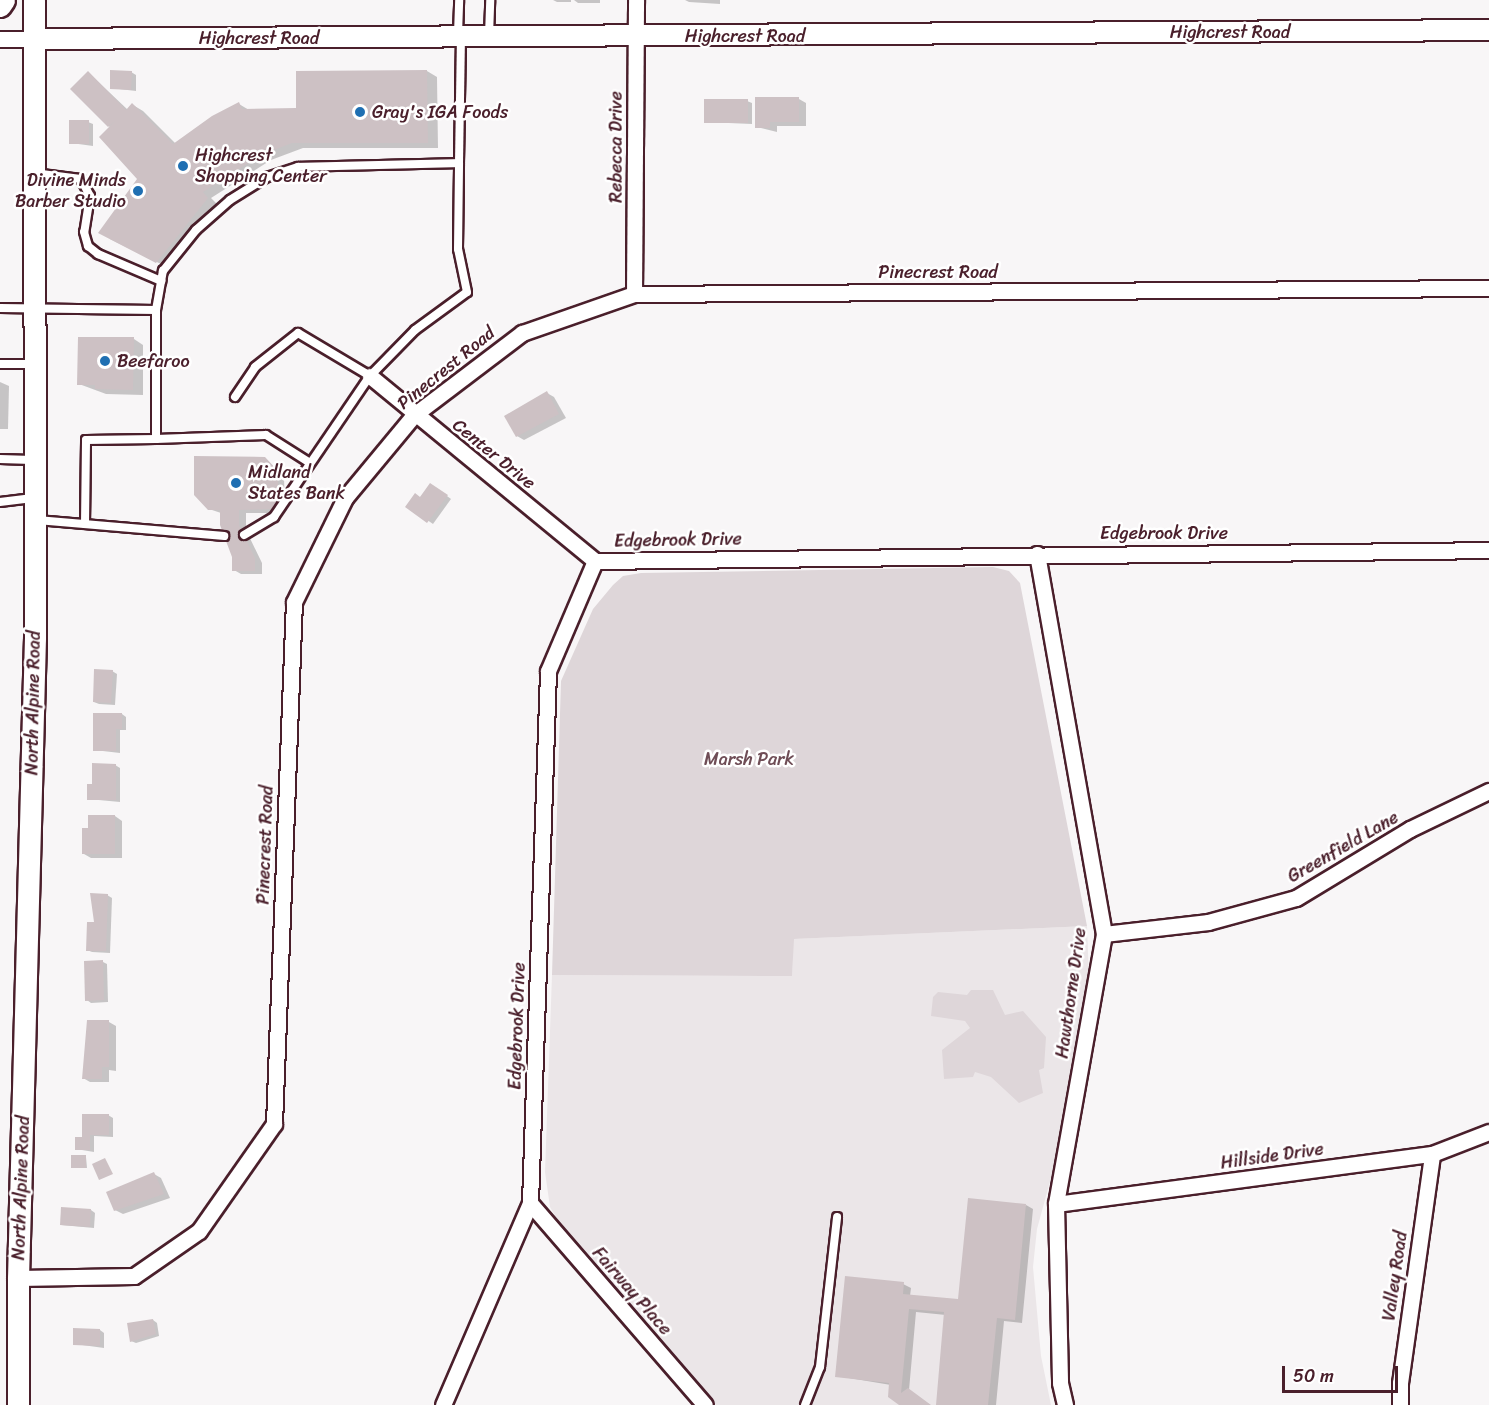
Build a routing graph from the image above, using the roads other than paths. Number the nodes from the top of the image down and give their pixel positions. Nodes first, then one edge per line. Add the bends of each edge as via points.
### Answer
1 (4, 0) edge
2 (34, 0) edge
3 (459, 0) edge
4 (490, 0) edge
5 (636, 0) edge
6 (0, 6) edge
7 (1489, 30) edge
8 (636, 36) junction
9 (460, 37) junction
10 (489, 37) junction
11 (0, 39) edge
12 (33, 39) junction
13 (459, 163) junction
14 (33, 173) junction
15 (161, 281) junction
16 (1489, 288) edge
17 (634, 294) junction
18 (0, 308) edge
19 (156, 310) junction
20 (32, 311) junction
21 (0, 364) edge
22 (32, 364) junction
23 (370, 376) junction
24 (235, 397) dead end
25 (414, 415) junction
26 (156, 439) junction
27 (0, 459) edge
28 (32, 460) junction
29 (310, 463) junction
30 (33, 498) junction
31 (0, 502) edge
32 (33, 520) junction
33 (85, 524) junction
34 (244, 535) dead end
35 (224, 536) dead end
36 (1489, 550) edge
37 (1037, 554) junction
38 (595, 561) junction
39 (1489, 791) edge
40 (1104, 934) junction
41 (1489, 1132) edge
42 (1432, 1154) junction
43 (530, 1203) junction
44 (1056, 1204) junction
45 (837, 1217) dead end
46 (18, 1278) junction
47 (18, 1405) edge
48 (443, 1405) edge
49 (705, 1405) edge
50 (805, 1405) edge
51 (1065, 1405) edge
52 (1400, 1405) edge

1 - 6 main road
2 - 12 main road, North Alpine Road
3 - 9 lane
4 - 10 lane
5 - 8 street, Rebecca Drive
7 - 8 street, Highcrest Road
8 - 10 street, Highcrest Road
8 - 17 street, Rebecca Drive
9 - 10 street, Highcrest Road
9 - 12 street, Highcrest Road
9 - 13 lane
11 - 12 street, Highcrest Road
12 - 14 main road, North Alpine Road
13 - 15 lane via 298,167 267,177 230,200 196,230 163,271
13 - 23 lane via 458,249 467,292 415,330
14 - 15 lane via 81,178 90,196 84,232 88,246
14 - 20 main road, North Alpine Road
15 - 19 lane
16 - 17 street, Pinecrest Road
17 - 25 street, Pinecrest Road via 522,333
18 - 20 lane
19 - 20 lane
19 - 26 lane
20 - 22 main road, North Alpine Road
21 - 22 lane
22 - 28 main road, North Alpine Road
23 - 24 lane via 298,333 255,367
23 - 25 street, Center Drive
23 - 29 lane
25 - 38 street, Center Drive
25 - 46 street, Pinecrest Road via 345,498 294,602 274,1124 199,1231 134,1276
26 - 29 lane via 266,435
26 - 33 lane via 86,440
27 - 28 lane
28 - 30 main road, North Alpine Road
29 - 34 lane via 274,517
30 - 31 lane
30 - 32 main road, North Alpine Road
32 - 33 lane
32 - 46 main road, North Alpine Road via 34,661
33 - 35 lane
36 - 37 street, Edgebrook Drive
37 - 38 street, Edgebrook Drive
37 - 40 street, Hawthorne Drive
38 - 43 street, Edgebrook Drive via 548,671
39 - 40 street, Greenfield Lane via 1410,829 1296,898 1208,922
40 - 44 street, Hawthorne Drive
41 - 42 street, Hillside Drive
42 - 44 street, Hillside Drive
42 - 52 street, Valley Road
43 - 48 street, Edgebrook Drive
43 - 49 street, Fairway Place
44 - 51 street, Hawthorne Drive via 1060,1383
45 - 50 lane via 820,1366
46 - 47 main road, North Alpine Road

